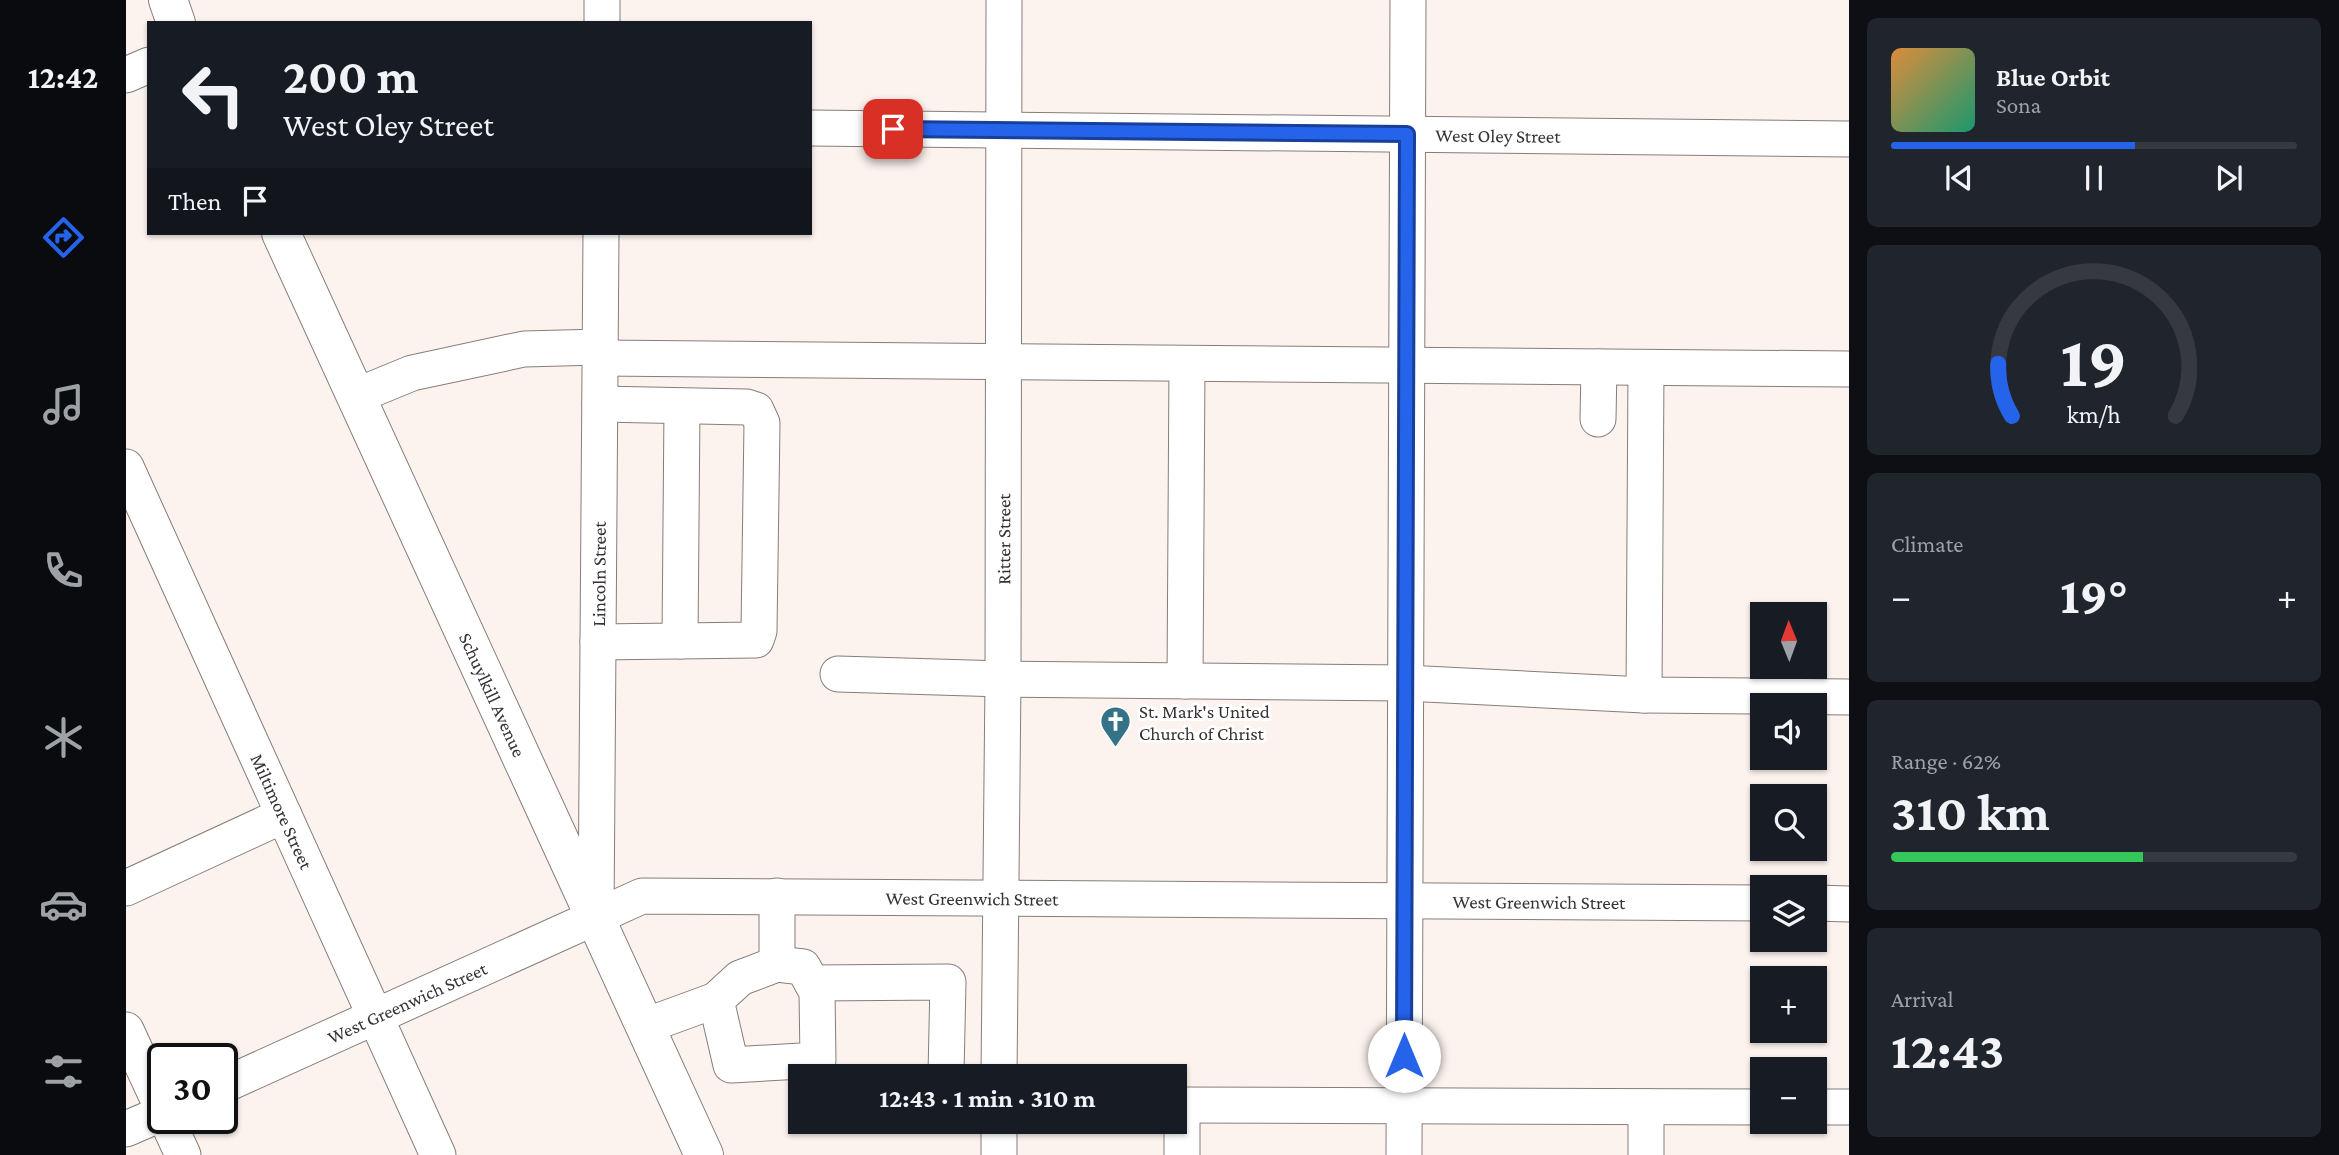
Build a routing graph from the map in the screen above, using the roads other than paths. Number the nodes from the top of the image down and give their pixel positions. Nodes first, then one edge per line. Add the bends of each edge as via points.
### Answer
1 (168, 0) edge
2 (602, 0) edge
3 (1004, 0) edge
4 (1408, 0) edge
5 (175, 21) edge
6 (602, 21) edge
7 (147, 66) edge
8 (126, 75) edge
9 (812, 128) edge
10 (1004, 130) junction
11 (1407, 134) junction
12 (1849, 139) edge
13 (282, 235) edge
14 (601, 235) edge
15 (600, 353) junction
16 (1003, 362) junction
17 (1187, 364) junction
18 (1406, 366) junction
19 (1598, 368) junction
20 (1646, 368) junction
21 (1849, 369) edge
22 (356, 396) junction
23 (600, 404) junction
24 (682, 406) junction
25 (1598, 419) dead end
26 (126, 467) edge
27 (680, 641) junction
28 (598, 642) junction
29 (838, 674) dead end
30 (1003, 680) junction
31 (1185, 681) junction
32 (1405, 683) junction
33 (1644, 695) junction
34 (1849, 697) edge
35 (284, 815) junction
36 (126, 888) edge
37 (777, 896) junction
38 (999, 898) junction
39 (1404, 901) junction
40 (1750, 903) edge
41 (1827, 904) edge
42 (1849, 904) edge
43 (596, 917) junction
44 (777, 964) junction
45 (812, 983) junction
46 (716, 1000) junction
47 (375, 1016) junction
48 (645, 1026) junction
49 (126, 1030) edge
50 (946, 1064) edge
51 (999, 1064) edge
52 (147, 1076) edge
53 (238, 1079) edge
54 (1187, 1105) edge
55 (1404, 1107) junction
56 (1646, 1107) junction
57 (1750, 1107) edge
58 (1827, 1107) edge
59 (1849, 1107) edge
60 (147, 1119) edge
61 (126, 1129) edge
62 (173, 1134) edge
63 (999, 1134) edge
64 (1180, 1134) edge
65 (183, 1155) edge
66 (438, 1155) edge
67 (704, 1155) edge
68 (999, 1155) edge
69 (1182, 1155) edge
70 (1404, 1155) edge
71 (1646, 1155) edge

1 - 5 main road
2 - 6 street
3 - 10 street, Ritter Street
4 - 11 street
7 - 8 street
9 - 10 street, West Oley Street
10 - 11 street, West Oley Street
10 - 16 street, Ritter Street
11 - 12 street, West Oley Street
11 - 18 street
13 - 22 main road, Schuylkill Avenue
14 - 15 street, Lincoln Street
15 - 16 street
15 - 22 street via 524,349 412,373
15 - 23 street, Lincoln Street
16 - 17 street
16 - 30 street, Ritter Street
17 - 18 street
17 - 31 street
18 - 19 street
18 - 32 street
19 - 20 street
19 - 25 street
20 - 21 street
20 - 33 street
22 - 43 main road, Schuylkill Avenue
23 - 24 street
23 - 28 street, Lincoln Street
24 - 27 street
24 - 27 street via 747,407 756,410 762,423 760,631 751,641
26 - 35 street, Miltimore Street
27 - 28 street
28 - 43 street, Lincoln Street
29 - 30 street
30 - 31 street
30 - 38 street, Ritter Street
31 - 32 street
32 - 33 street
32 - 39 street
33 - 34 street
35 - 36 street
35 - 47 street, Miltimore Street
37 - 38 street, West Greenwich Street
37 - 43 street, West Greenwich Street via 642,896
37 - 44 street
38 - 39 street, West Greenwich Street
38 - 51 street, Ritter Street
39 - 40 street, West Greenwich Street
39 - 55 street
41 - 42 street
43 - 47 street, West Greenwich Street
43 - 48 main road, Schuylkill Avenue
44 - 45 street via 803,967
44 - 46 street via 740,978
45 - 46 street via 817,992 818,1060 731,1065
45 - 50 street via 948,982
46 - 48 street
47 - 53 street, West Greenwich Street
47 - 66 street, Miltimore Street
48 - 67 main road, Schuylkill Avenue
49 - 52 street
54 - 55 street
55 - 56 street
55 - 70 street
56 - 57 street
56 - 71 street
58 - 59 street
60 - 61 street
62 - 65 street
63 - 68 street
64 - 69 street

